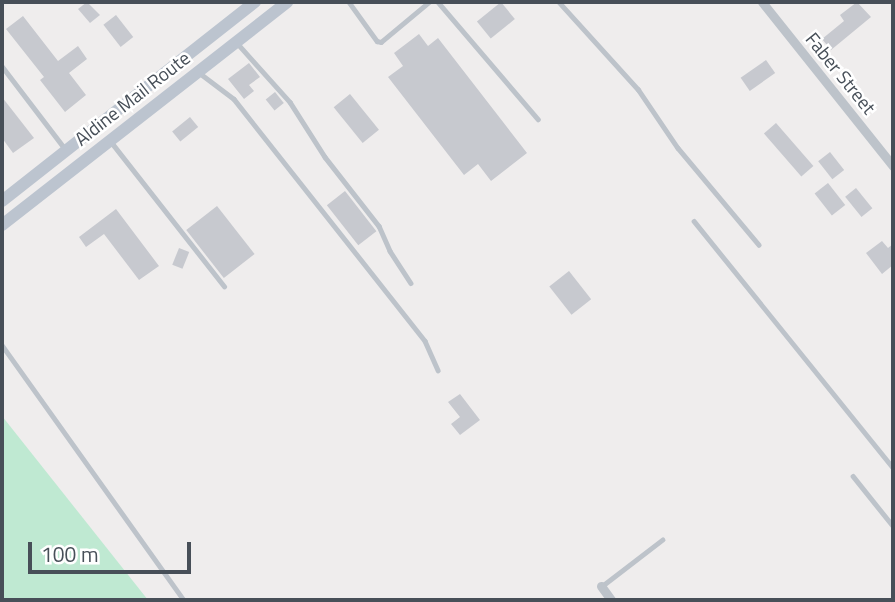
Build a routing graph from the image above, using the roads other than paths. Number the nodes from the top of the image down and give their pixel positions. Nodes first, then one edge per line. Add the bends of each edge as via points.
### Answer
1 (256, 2) edge
2 (287, 2) edge
3 (349, 2) edge
4 (429, 2) edge
5 (438, 2) edge
6 (559, 2) edge
7 (762, 2) edge
8 (222, 27) junction
9 (235, 41) junction
10 (2, 66) edge
11 (197, 71) junction
12 (538, 120) dead end
13 (109, 140) junction
14 (66, 150) junction
15 (79, 164) junction
16 (893, 166) edge
17 (2, 201) edge
18 (694, 221) dead end
19 (2, 225) edge
20 (760, 245) dead end
21 (411, 283) dead end
22 (224, 286) dead end
23 (2, 345) edge
24 (438, 370) dead end
25 (893, 468) edge
26 (853, 476) dead end
27 (893, 526) edge
28 (662, 540) dead end
29 (601, 586) joint
30 (184, 600) edge
31 (611, 600) edge

1 - 8 main road, Aldine Mail Route
2 - 9 main road, Aldine Mail Route
3 - 4 lane via 381,42
5 - 12 lane
6 - 20 lane via 638,89 678,148
7 - 16 street, Faber Street
8 - 9 main road
8 - 14 main road, Aldine Mail Route
9 - 11 main road, Aldine Mail Route
9 - 21 lane via 290,102 379,226
10 - 14 lane
11 - 13 main road, Aldine Mail Route
11 - 24 lane via 234,99 425,341
13 - 15 main road, Aldine Mail Route
13 - 22 lane
14 - 15 main road
14 - 17 main road, Aldine Mail Route
15 - 19 main road, Aldine Mail Route
18 - 25 lane
23 - 30 lane
26 - 27 lane
28 - 29 lane
29 - 31 street

